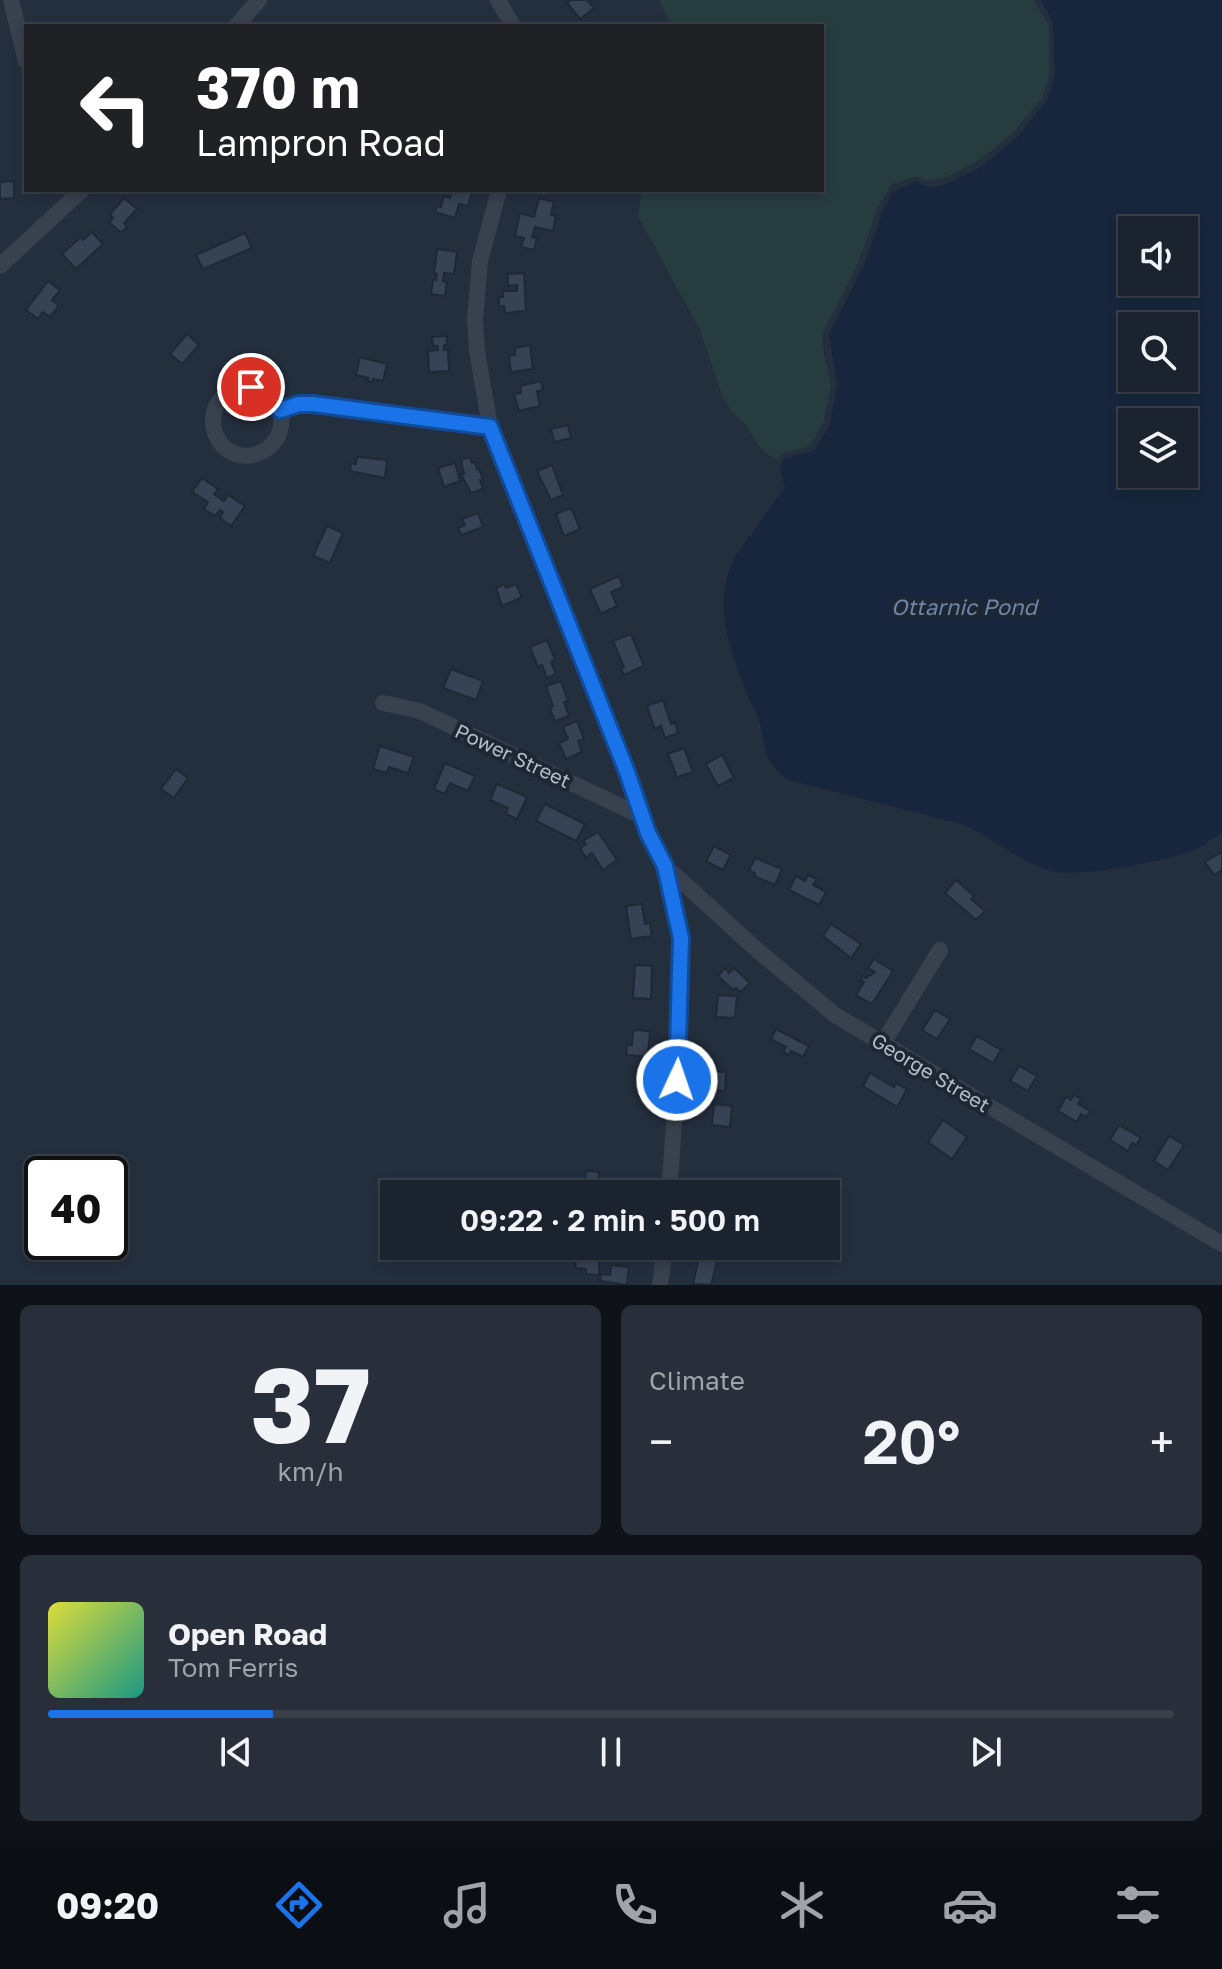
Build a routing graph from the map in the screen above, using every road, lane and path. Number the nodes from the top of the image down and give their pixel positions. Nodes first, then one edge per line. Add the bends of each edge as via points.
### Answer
1 (11, 0) edge
2 (259, 0) edge
3 (498, 0) edge
4 (238, 24) edge
5 (512, 24) edge
6 (24, 53) edge
7 (80, 192) edge
8 (498, 192) edge
9 (0, 266) edge
10 (280, 410) junction
11 (490, 427) junction
12 (383, 703) dead end
13 (641, 816) junction
14 (665, 866) junction
15 (940, 950) dead end
16 (883, 1043) junction
17 (670, 1180) edge
18 (1222, 1244) edge
19 (663, 1260) edge
20 (660, 1285) edge

1 - 6 street
2 - 4 street
3 - 5 street
7 - 9 street
8 - 11 street via 480,261 475,320
10 - 10 street via 261,390 235,390 216,408 216,435 235,453 261,453 278,438
10 - 11 street via 313,404
11 - 13 street
12 - 13 street, Power Street via 420,711
13 - 14 street
14 - 16 street, George Street via 835,1015
14 - 17 street via 682,957
15 - 16 street
16 - 18 street, George Street
19 - 20 street

